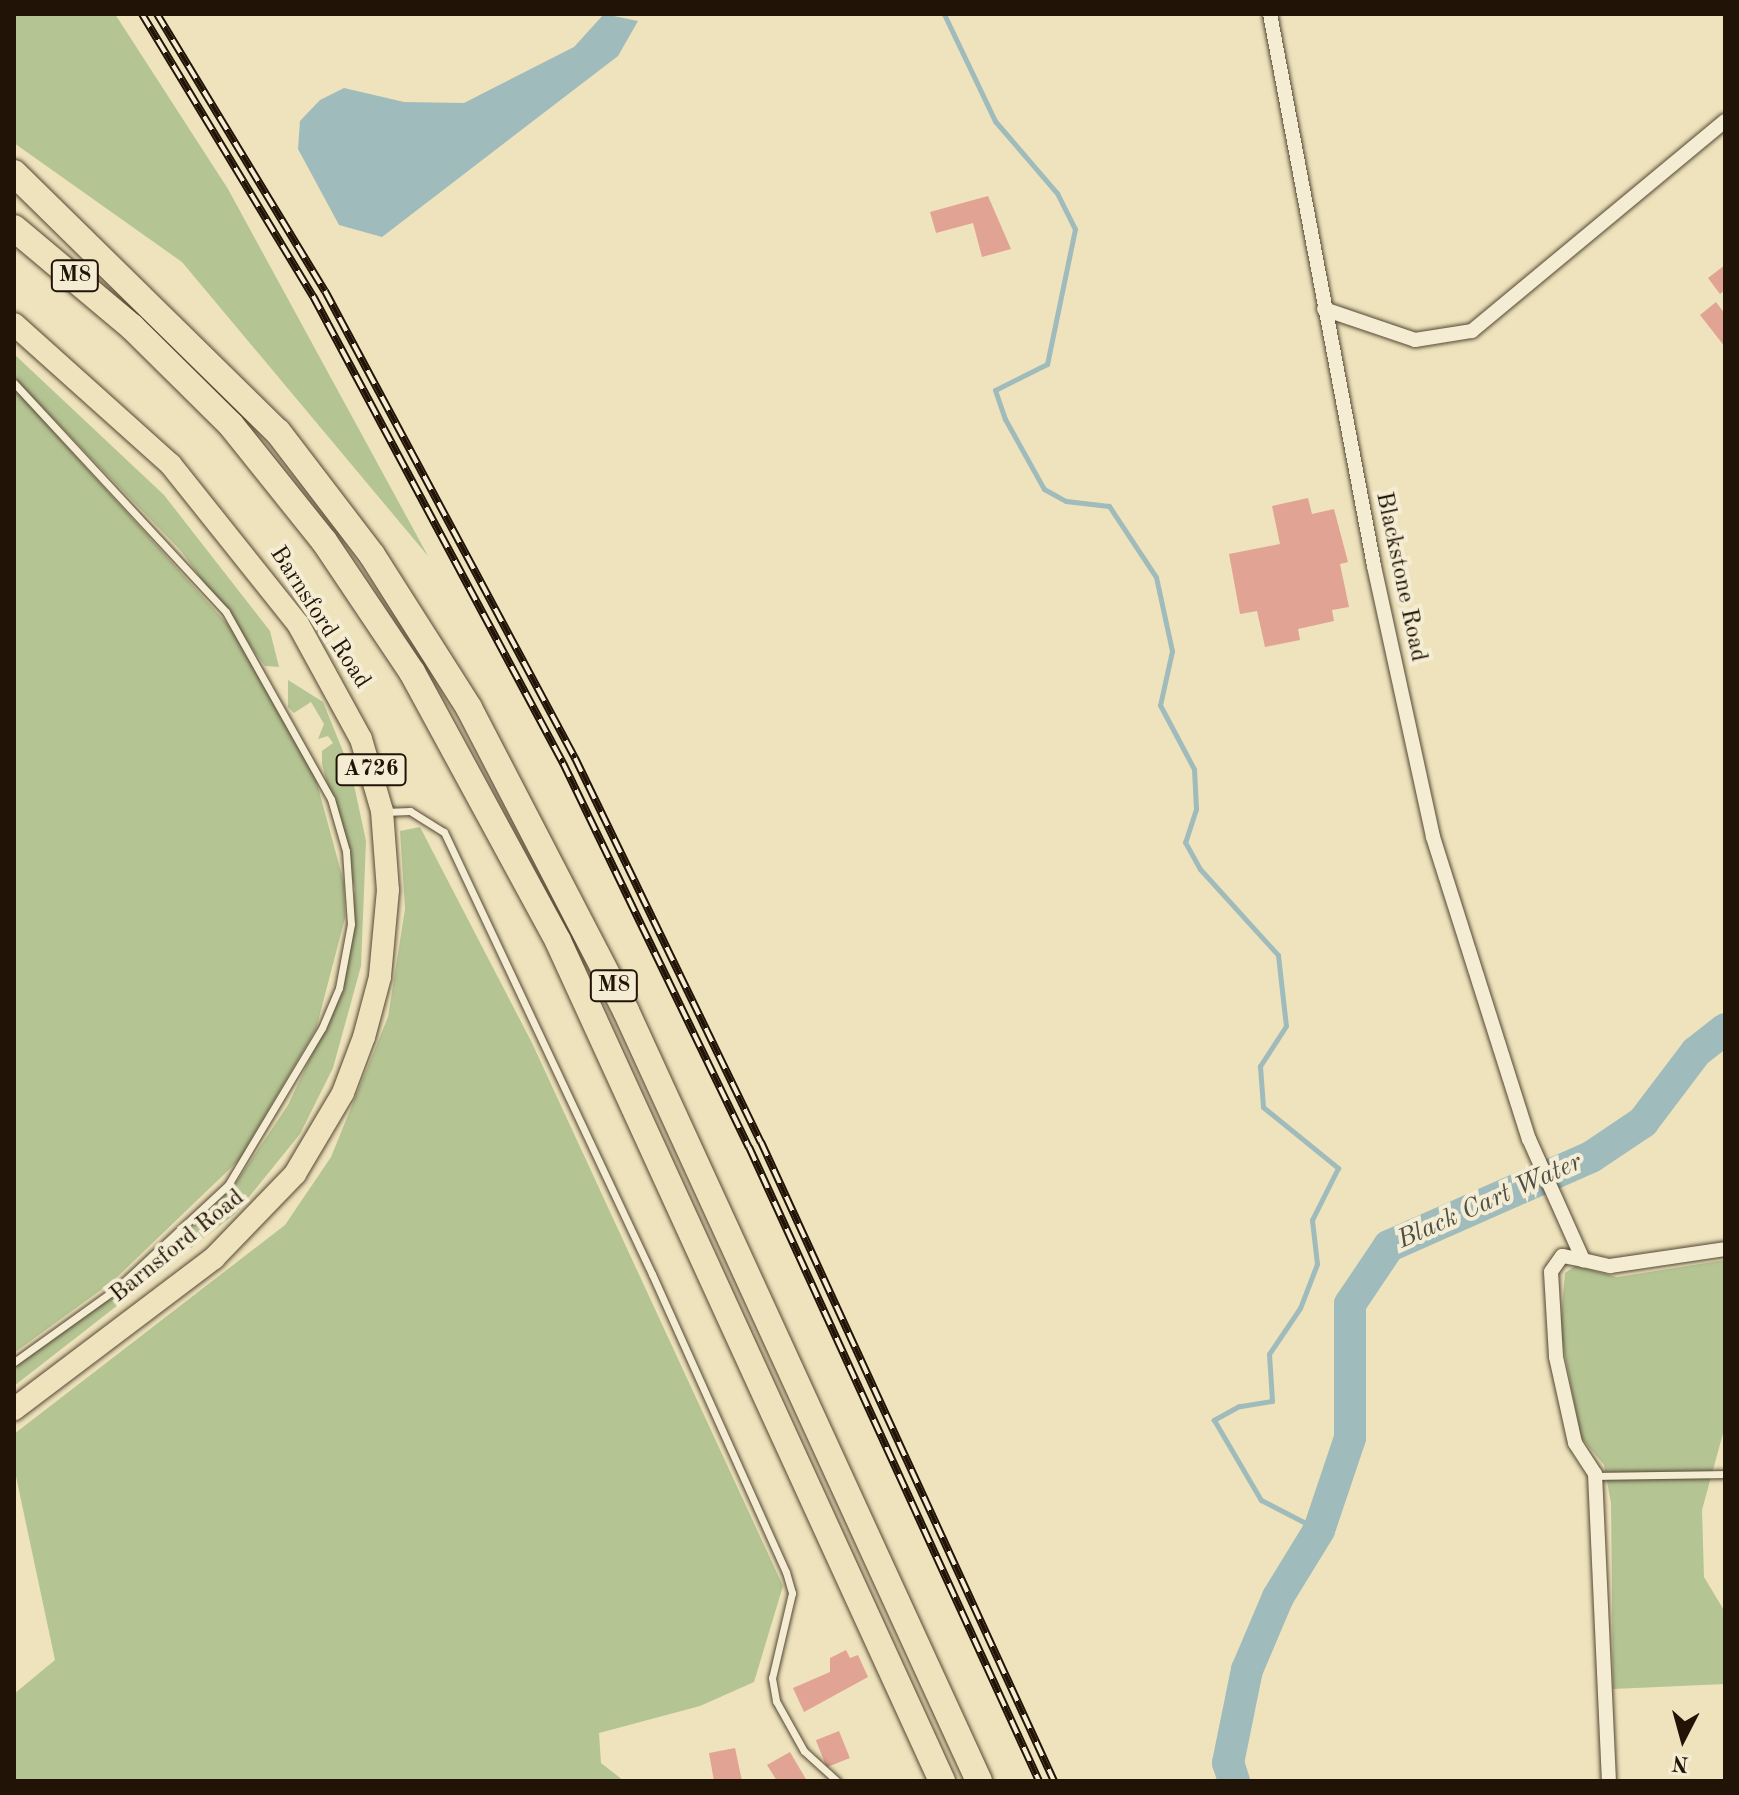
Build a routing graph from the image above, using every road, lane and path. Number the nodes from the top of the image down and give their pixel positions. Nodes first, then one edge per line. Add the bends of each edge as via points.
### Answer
1 (1270, 14) edge
2 (1725, 121) edge
3 (14, 173) edge
4 (14, 188) edge
5 (14, 228) edge
6 (14, 249) edge
7 (120, 273) junction
8 (1324, 309) junction
9 (14, 324) edge
10 (132, 327) junction
11 (14, 383) edge
12 (382, 811) junction
13 (1725, 1249) edge
14 (1583, 1260) junction
15 (14, 1362) edge
16 (14, 1409) edge
17 (1725, 1474) edge
18 (1595, 1476) junction
19 (837, 1781) edge
20 (942, 1781) edge
21 (979, 1781) edge
22 (1609, 1781) edge

1 - 8 street, Blackstone Road
2 - 8 street via 1472,331 1415,340
3 - 7 highway, M8
4 - 7 highway, M8
5 - 10 highway, M8
6 - 10 highway, M8
7 - 21 highway, M8 via 223,371 327,492 469,708 626,1011
8 - 14 street, Blackstone Road via 1433,837 1529,1139
9 - 12 main road, Barnsford Road / A726 via 138,431 238,543 336,685
10 - 20 highway, M8 via 292,498 404,659 479,789 630,1092
11 - 15 lane via 226,612 331,799 346,851 351,924 339,988 322,1028 228,1185 137,1271
12 - 16 main road, Barnsford Road / A726 via 388,890 380,977 356,1062 313,1147 272,1202 214,1258
12 - 19 lane via 422,815 444,832 652,1274 786,1572 790,1615 772,1678 776,1701 804,1751
13 - 14 street via 1610,1266
14 - 18 street via 1562,1256 1551,1272 1556,1357 1575,1443
17 - 18 lane
18 - 22 street

